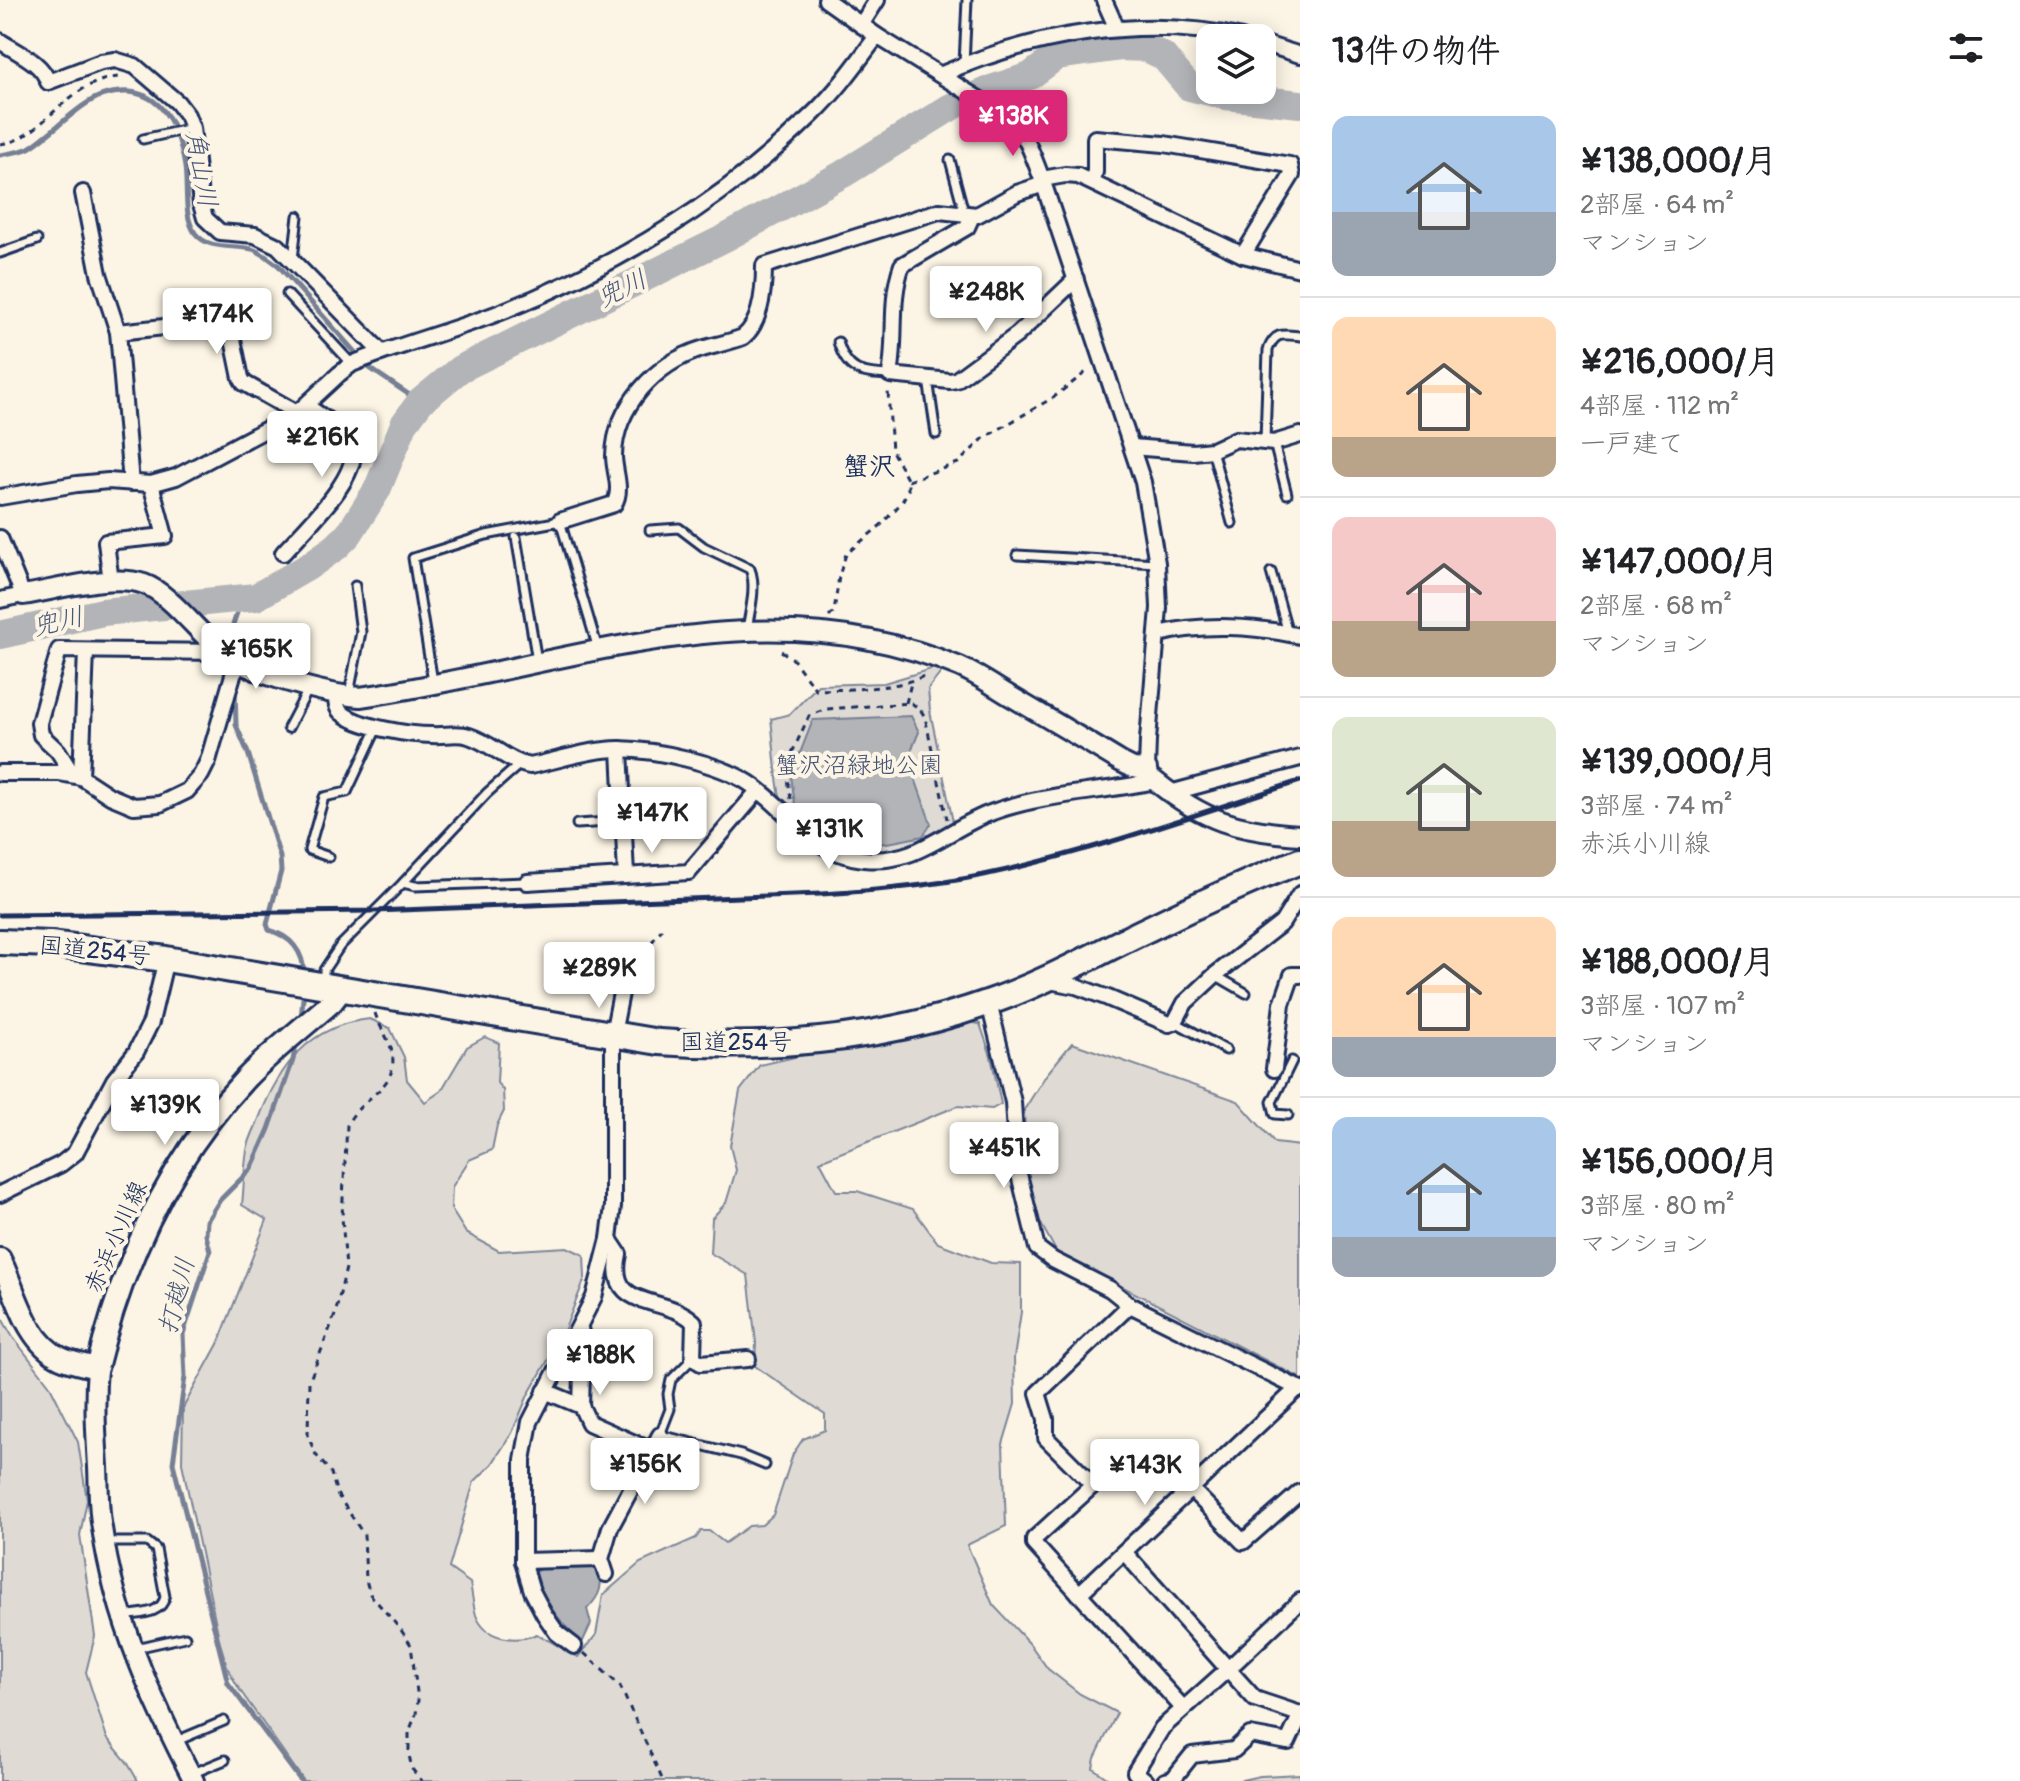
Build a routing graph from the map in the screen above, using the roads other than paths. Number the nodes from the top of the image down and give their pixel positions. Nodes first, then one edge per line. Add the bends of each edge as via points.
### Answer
1 (826, 0) edge
2 (877, 0) edge
3 (967, 0) edge
4 (1104, 0) edge
5 (861, 25) junction
6 (1117, 29) junction
7 (1196, 30) edge
8 (877, 36) junction
9 (0, 41) edge
10 (1276, 47) edge
11 (1299, 54) edge
12 (964, 64) junction
13 (940, 75) junction
14 (192, 128) junction
15 (143, 139) dead end
16 (950, 160) dead end
17 (1091, 181) junction
18 (1043, 182) junction
19 (83, 193) dead end
20 (968, 215) junction
21 (298, 216) dead end
22 (37, 240) dead end
23 (0, 253) edge
24 (1243, 255) junction
25 (293, 259) junction
26 (1300, 269) edge
27 (1076, 279) junction
28 (287, 294) dead end
29 (118, 332) junction
30 (1300, 336) edge
31 (838, 342) dead end
32 (381, 352) junction
33 (352, 364) junction
34 (890, 375) junction
35 (928, 379) junction
36 (302, 409) junction
37 (936, 434) dead end
38 (1300, 435) edge
39 (1269, 443) junction
40 (1132, 447) junction
41 (1212, 450) junction
42 (131, 483) junction
43 (151, 484) junction
44 (1287, 494) dead end
45 (0, 497) edge
46 (560, 521) junction
47 (1232, 523) dead end
48 (650, 530) dead end
49 (516, 537) dead end
50 (0, 538) edge
51 (283, 553) dead end
52 (1017, 555) dead end
53 (1157, 563) junction
54 (1271, 572) dead end
55 (111, 582) junction
56 (355, 586) dead end
57 (23, 595) junction
58 (0, 600) edge
59 (747, 629) junction
60 (1159, 634) junction
61 (1294, 635) edge
62 (86, 651) junction
63 (599, 651) junction
64 (222, 652) junction
65 (240, 663) junction
66 (537, 663) junction
67 (433, 685) junction
68 (309, 688) junction
69 (342, 696) junction
70 (378, 726) junction
71 (288, 728) dead end
72 (620, 749) junction
73 (1300, 758) edge
74 (520, 764) junction
75 (0, 773) edge
76 (1151, 775) junction
77 (77, 776) junction
78 (758, 791) junction
79 (1170, 793) junction
80 (624, 821) junction
81 (577, 824) dead end
82 (1300, 835) edge
83 (329, 857) dead end
84 (1300, 861) edge
85 (626, 875) junction
86 (527, 882) joint
87 (403, 883) junction
88 (1300, 894) edge
89 (0, 942) edge
90 (166, 959) junction
91 (1215, 975) junction
92 (1300, 975) edge
93 (1043, 980) junction
94 (319, 984) junction
95 (621, 993) road end
96 (1246, 993) dead end
97 (989, 1003) junction
98 (1175, 1022) junction
99 (613, 1034) junction
100 (1226, 1050) dead end
101 (1296, 1060) edge
102 (1274, 1069) joint
103 (1288, 1115) dead end
104 (0, 1194) edge
105 (609, 1239) junction
106 (0, 1259) edge
107 (1130, 1305) junction
108 (580, 1328) junction
109 (693, 1358) junction
110 (748, 1359) dead end
111 (97, 1368) junction
112 (1299, 1389) edge
113 (545, 1391) junction
114 (581, 1406) junction
115 (660, 1435) junction
116 (650, 1450) junction
117 (765, 1465) dead end
118 (1192, 1490) junction
119 (1300, 1492) edge
120 (104, 1542) junction
121 (1124, 1552) junction
122 (601, 1559) junction
123 (523, 1561) junction
124 (606, 1574) dead end
125 (1079, 1594) junction
126 (1300, 1601) edge
127 (122, 1617) junction
128 (185, 1637) dead end
129 (574, 1646) road end
130 (132, 1648) junction
131 (1228, 1669) junction
132 (1183, 1708) junction
133 (1300, 1715) edge
134 (224, 1721) dead end
135 (174, 1742) junction
136 (225, 1760) dead end
137 (193, 1778) edge
138 (1146, 1781) edge
139 (1165, 1781) edge

1 - 5 street
2 - 5 street
3 - 12 lane
4 - 6 street
5 - 8 street
6 - 7 street
6 - 12 street via 1010,47
8 - 13 street
8 - 32 street via 812,116 709,202 630,250 539,295
9 - 14 street via 38,66 48,82 101,62 135,66 177,102
10 - 11 street
12 - 13 street
13 - 18 street via 1008,117 1022,134
14 - 15 lane
14 - 25 street via 205,218 220,232 255,235
16 - 20 lane
17 - 18 street via 1065,175
17 - 24 street
17 - 24 street via 1095,138 1290,165 1292,175
18 - 20 street
18 - 27 street
19 - 29 street via 99,274
20 - 34 street via 967,227 902,265 893,294
20 - 46 street via 939,211 764,266 762,296 749,333 677,360 655,375 626,410 614,456 614,504
21 - 25 lane
22 - 23 lane
24 - 26 street
25 - 32 street
27 - 35 street via 1017,335 956,380
27 - 40 street
28 - 33 lane
29 - 36 street via 229,320 244,383
29 - 42 street
30 - 39 lane via 1280,334 1268,350
31 - 34 lane via 854,369
32 - 33 street
33 - 36 street
34 - 35 street
35 - 37 lane
36 - 43 street via 176,477
36 - 51 street via 345,436 355,455 341,486
38 - 39 street
39 - 41 street via 1236,439
39 - 44 lane
40 - 41 street
40 - 53 street
41 - 47 lane
42 - 43 street
42 - 45 street via 93,482
43 - 55 street via 165,536 106,542
46 - 63 lane
46 - 67 lane via 486,535 413,558
48 - 59 lane via 679,528 750,569
49 - 66 lane
50 - 57 street
52 - 53 lane
53 - 60 street
54 - 61 lane
55 - 57 street
55 - 64 street via 143,584 161,595
56 - 69 lane via 361,632
57 - 58 street
59 - 63 street via 691,633
59 - 76 street via 851,635 946,662
60 - 61 street via 1203,627
60 - 76 street
62 - 64 street
62 - 77 street
62 - 77 street via 59,650 39,723 41,735
63 - 66 street
64 - 65 street
65 - 68 street
65 - 77 street via 208,761 187,791 160,804 134,806
66 - 67 street
67 - 69 street
68 - 69 street
68 - 71 lane
69 - 70 street via 337,706 342,713
70 - 74 street via 464,734
70 - 83 lane via 347,792 324,797 309,850
72 - 74 street
72 - 78 street via 718,768
72 - 80 street
73 - 79 street
74 - 87 lane
75 - 77 street
76 - 78 street via 990,812 923,850 885,860 840,855 818,843
76 - 79 street
78 - 85 street via 689,872
79 - 82 street via 1239,828
80 - 81 lane
80 - 85 street
84 - 93 highway, 国道254号
85 - 86 street
86 - 87 lane
87 - 94 lane via 329,959
88 - 91 street via 1282,923
89 - 90 highway, 国道254号
90 - 94 highway, 国道254号
90 - 104 street via 151,1022 75,1153
91 - 96 lane
91 - 98 street via 1185,1003
92 - 102 street via 1292,975 1282,1004
93 - 97 highway, 国道254号
93 - 98 street
94 - 99 highway, 国道254号
94 - 111 main road, 赤浜小川線 via 333,1001 220,1107 155,1207 111,1312
95 - 99 street
97 - 99 highway, 国道254号 via 843,1039 774,1045 707,1045
97 - 107 street via 1013,1102 1017,1166 1037,1248
98 - 100 lane
99 - 105 street
101 - 102 lane
101 - 103 lane via 1272,1102 1275,1114
105 - 108 street
105 - 109 street via 619,1254 619,1285 630,1295 675,1309 694,1322
106 - 111 main road via 40,1343 63,1359
107 - 112 street
107 - 125 street via 1038,1393 1046,1438 1091,1487 1034,1544
108 - 113 street
108 - 114 street
109 - 110 street via 701,1363
109 - 115 lane via 671,1380 670,1409
111 - 120 street via 94,1401
112 - 118 street
113 - 114 street
113 - 123 street via 530,1422 523,1460
114 - 116 street via 589,1423
115 - 116 street
115 - 117 lane
116 - 122 street via 610,1528
118 - 119 street via 1243,1542
118 - 121 street
120 - 127 street
120 - 127 lane via 147,1542 156,1549 163,1604
121 - 125 street
121 - 131 street
122 - 123 street
122 - 124 street
123 - 129 street via 544,1614
125 - 132 street
126 - 131 street
127 - 130 street
128 - 130 lane
130 - 135 street
131 - 132 street
131 - 133 street via 1255,1699
132 - 138 street via 1162,1728 1135,1772
133 - 139 street via 1288,1742 1250,1735 1234,1750 1192,1755 1173,1779
134 - 135 lane
135 - 137 street
136 - 137 lane

